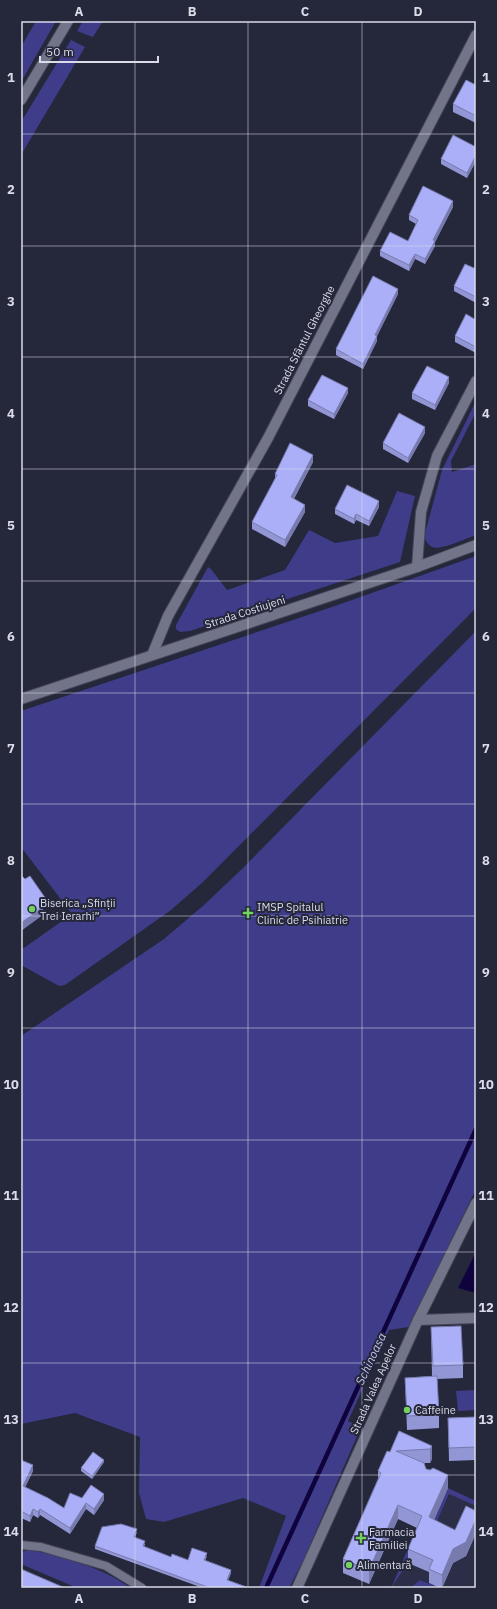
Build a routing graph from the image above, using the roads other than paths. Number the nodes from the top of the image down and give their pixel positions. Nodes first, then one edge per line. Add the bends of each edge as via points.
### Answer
1 (68, 21) edge
2 (476, 36) edge
3 (21, 100) edge
4 (476, 380) edge
5 (476, 545) edge
6 (417, 567) junction
7 (152, 655) junction
8 (21, 699) edge
9 (476, 1203) edge
10 (476, 1318) edge
11 (418, 1320) junction
12 (21, 1545) edge
13 (142, 1588) edge
14 (297, 1588) edge

1 - 3 street
2 - 7 street, Strada Sfântul Gheorghe via 268,438 168,616
4 - 6 street via 437,456 421,512
5 - 6 street, Strada Costiujeni
6 - 7 street, Strada Costiujeni
7 - 8 street, Strada Costiujeni
9 - 11 street, Strada Valea Apelor
10 - 11 street
11 - 14 street, Strada Valea Apelor
12 - 13 lane via 41,1546 106,1566

